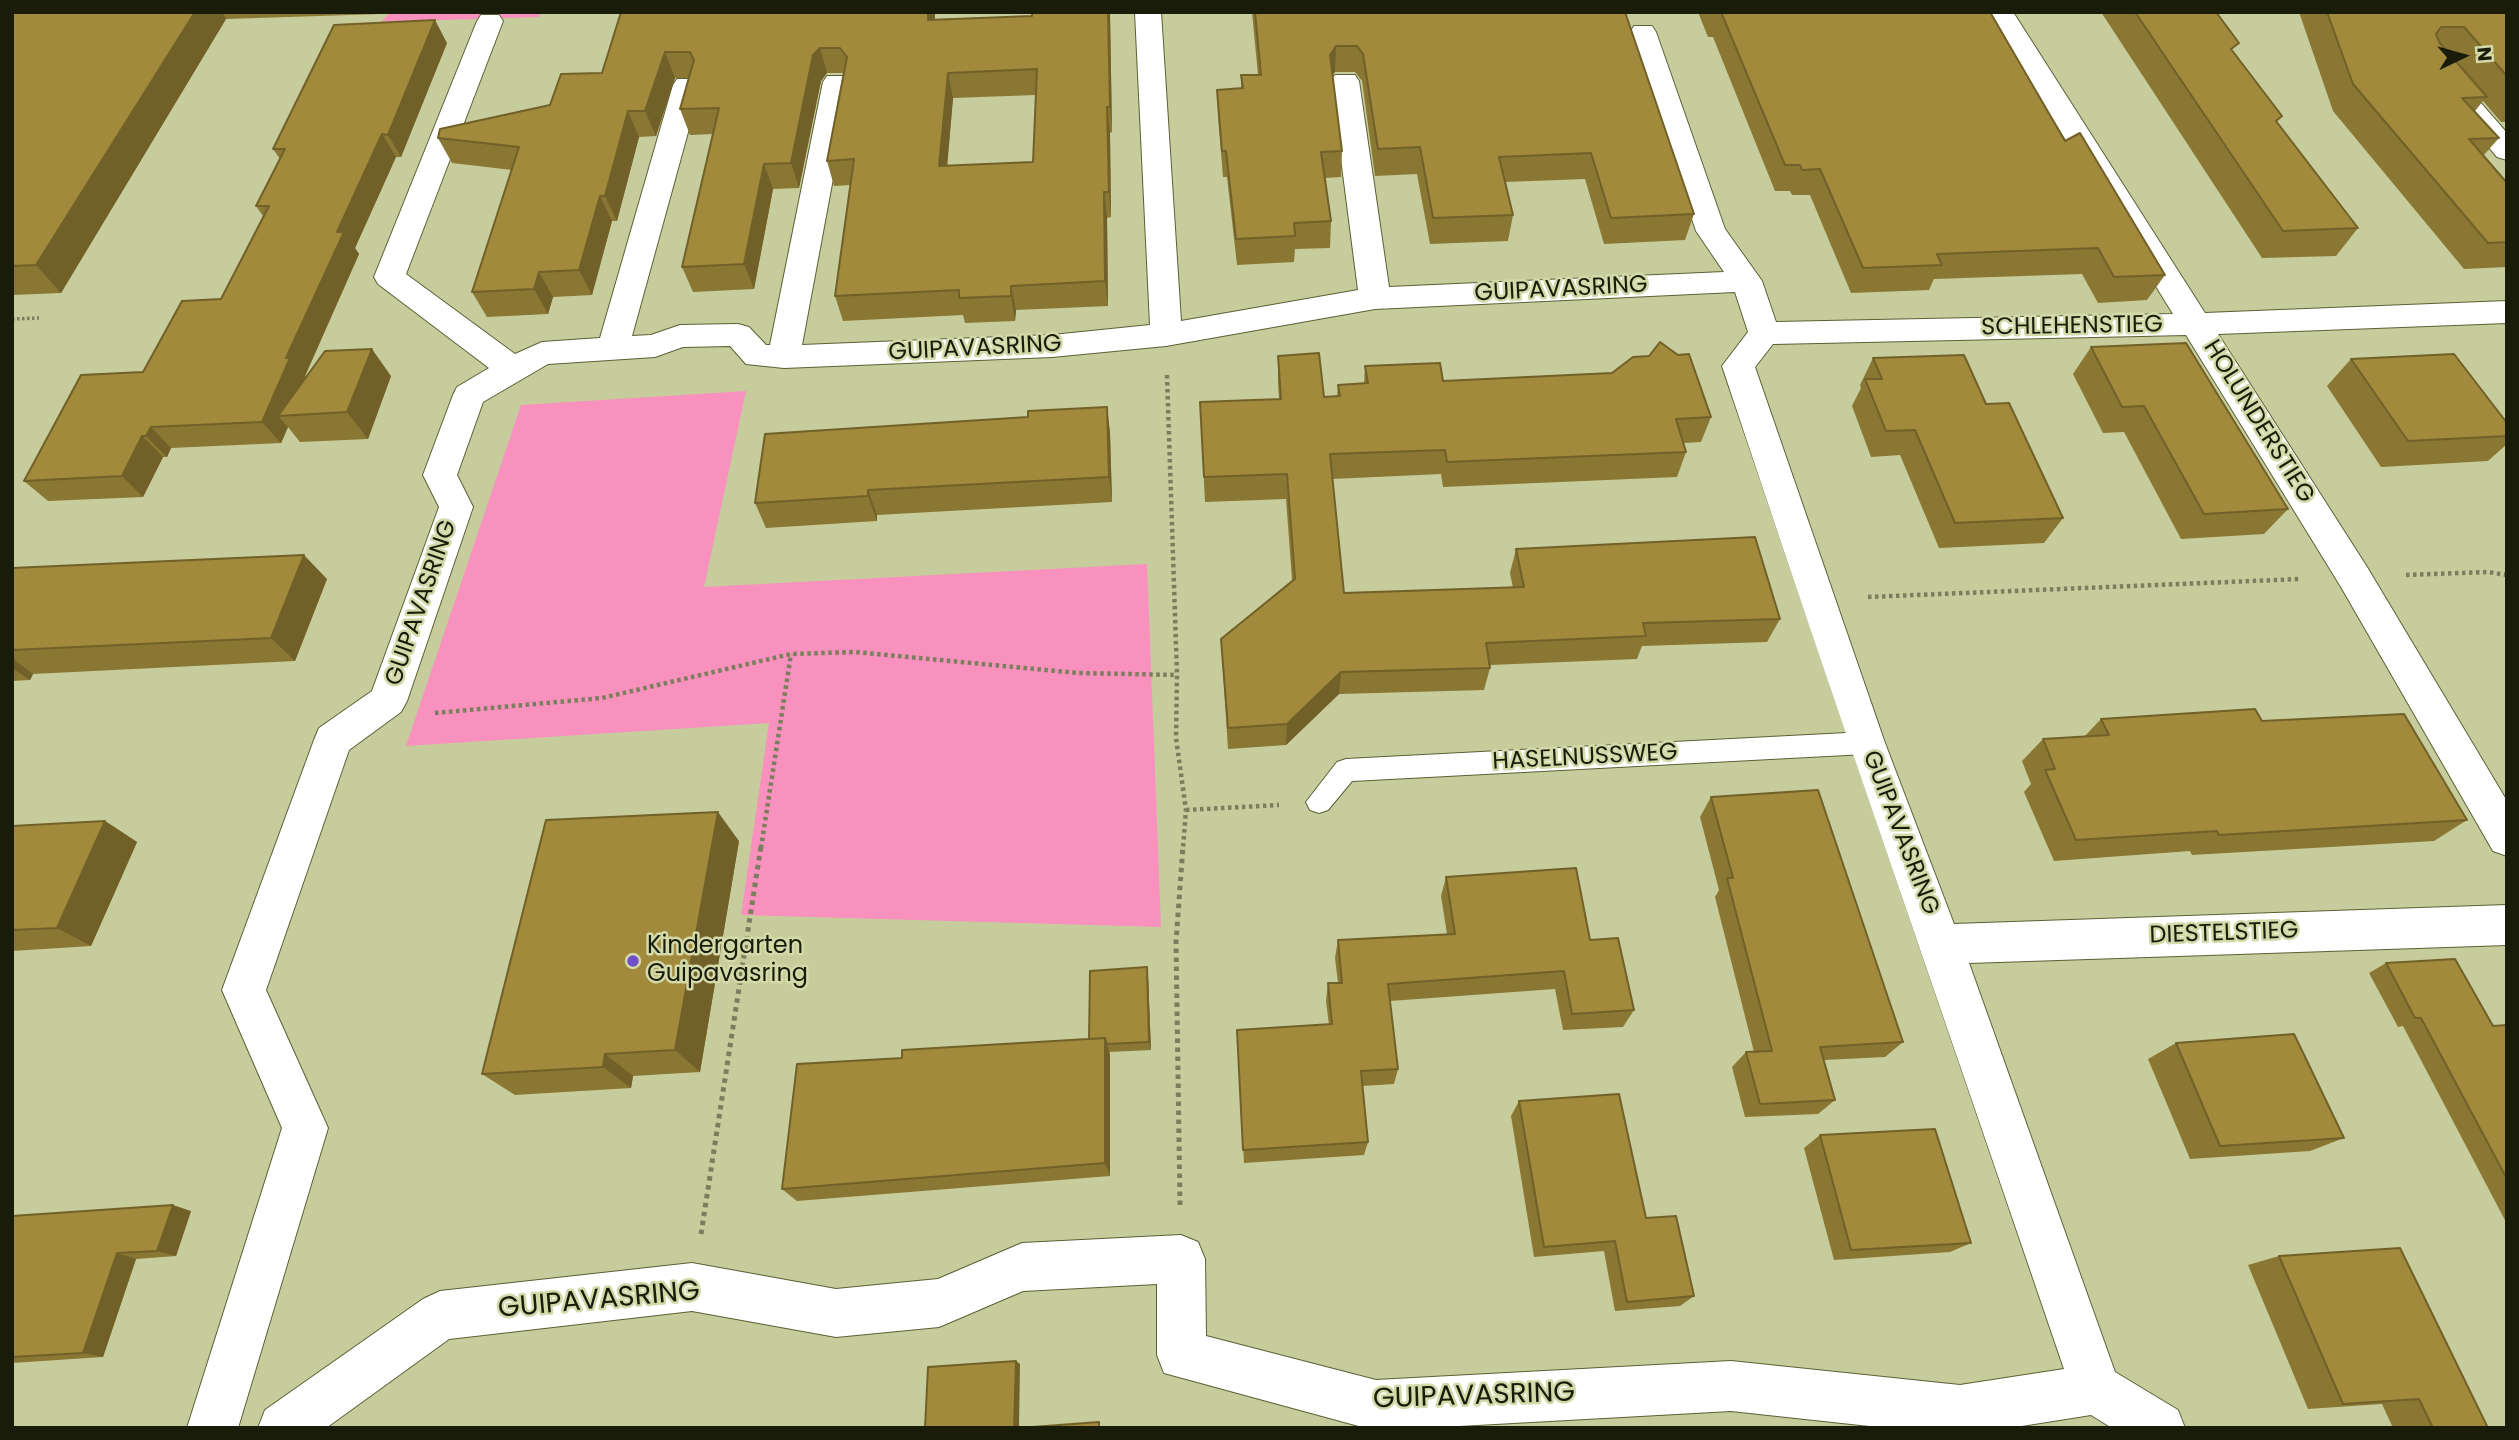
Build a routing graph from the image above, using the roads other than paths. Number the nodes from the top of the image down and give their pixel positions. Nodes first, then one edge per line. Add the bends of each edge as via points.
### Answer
1 (1148, 12) edge
2 (2000, 12) edge
3 (490, 21) dead end
4 (1643, 32) dead end
5 (1345, 81) dead end
6 (837, 82) dead end
7 (2448, 82) edge
8 (687, 85) edge
9 (2507, 151) edge
10 (1747, 282) junction
11 (1375, 298) junction
12 (2507, 312) edge
13 (2198, 324) junction
14 (1763, 333) junction
15 (1166, 335) junction
16 (613, 348) junction
17 (784, 357) junction
18 (511, 368) junction
19 (1866, 743) junction
20 (1319, 802) road end
21 (2507, 838) edge
22 (2507, 925) edge
23 (1941, 944) junction
24 (2096, 1389) junction
25 (212, 1428) edge
26 (284, 1428) edge
27 (2160, 1428) edge

1 - 15 street
2 - 13 street, HOLUNDERSTIEG
3 - 18 street via 389,277
4 - 10 street via 1711,231
5 - 11 street
6 - 17 street
7 - 9 street
8 - 16 street
10 - 11 street, GUIPAVASRING
10 - 14 street
11 - 15 street, GUIPAVASRING
12 - 13 street, SCHLEHENSTIEG
13 - 14 street, SCHLEHENSTIEG
13 - 21 street, HOLUNDERSTIEG
14 - 19 street, GUIPAVASRING via 1738,366
15 - 17 street, GUIPAVASRING via 1052,346
16 - 17 street, GUIPAVASRING via 655,346 680,336 738,335 757,356
16 - 18 street, GUIPAVASRING via 542,352
18 - 25 street, GUIPAVASRING via 469,395 440,475 456,507 388,701 333,740 244,990 305,1128
19 - 20 lane, HASELNUSSWEG via 1346,770
19 - 23 street, GUIPAVASRING
22 - 23 street, DIESTELSTIEG
23 - 24 street, GUIPAVASRING
24 - 26 street, GUIPAVASRING via 1960,1410 1731,1386 1376,1405 1182,1355 1181,1259 1022,1267 939,1303 836,1313 692,1287 440,1316
24 - 27 street

